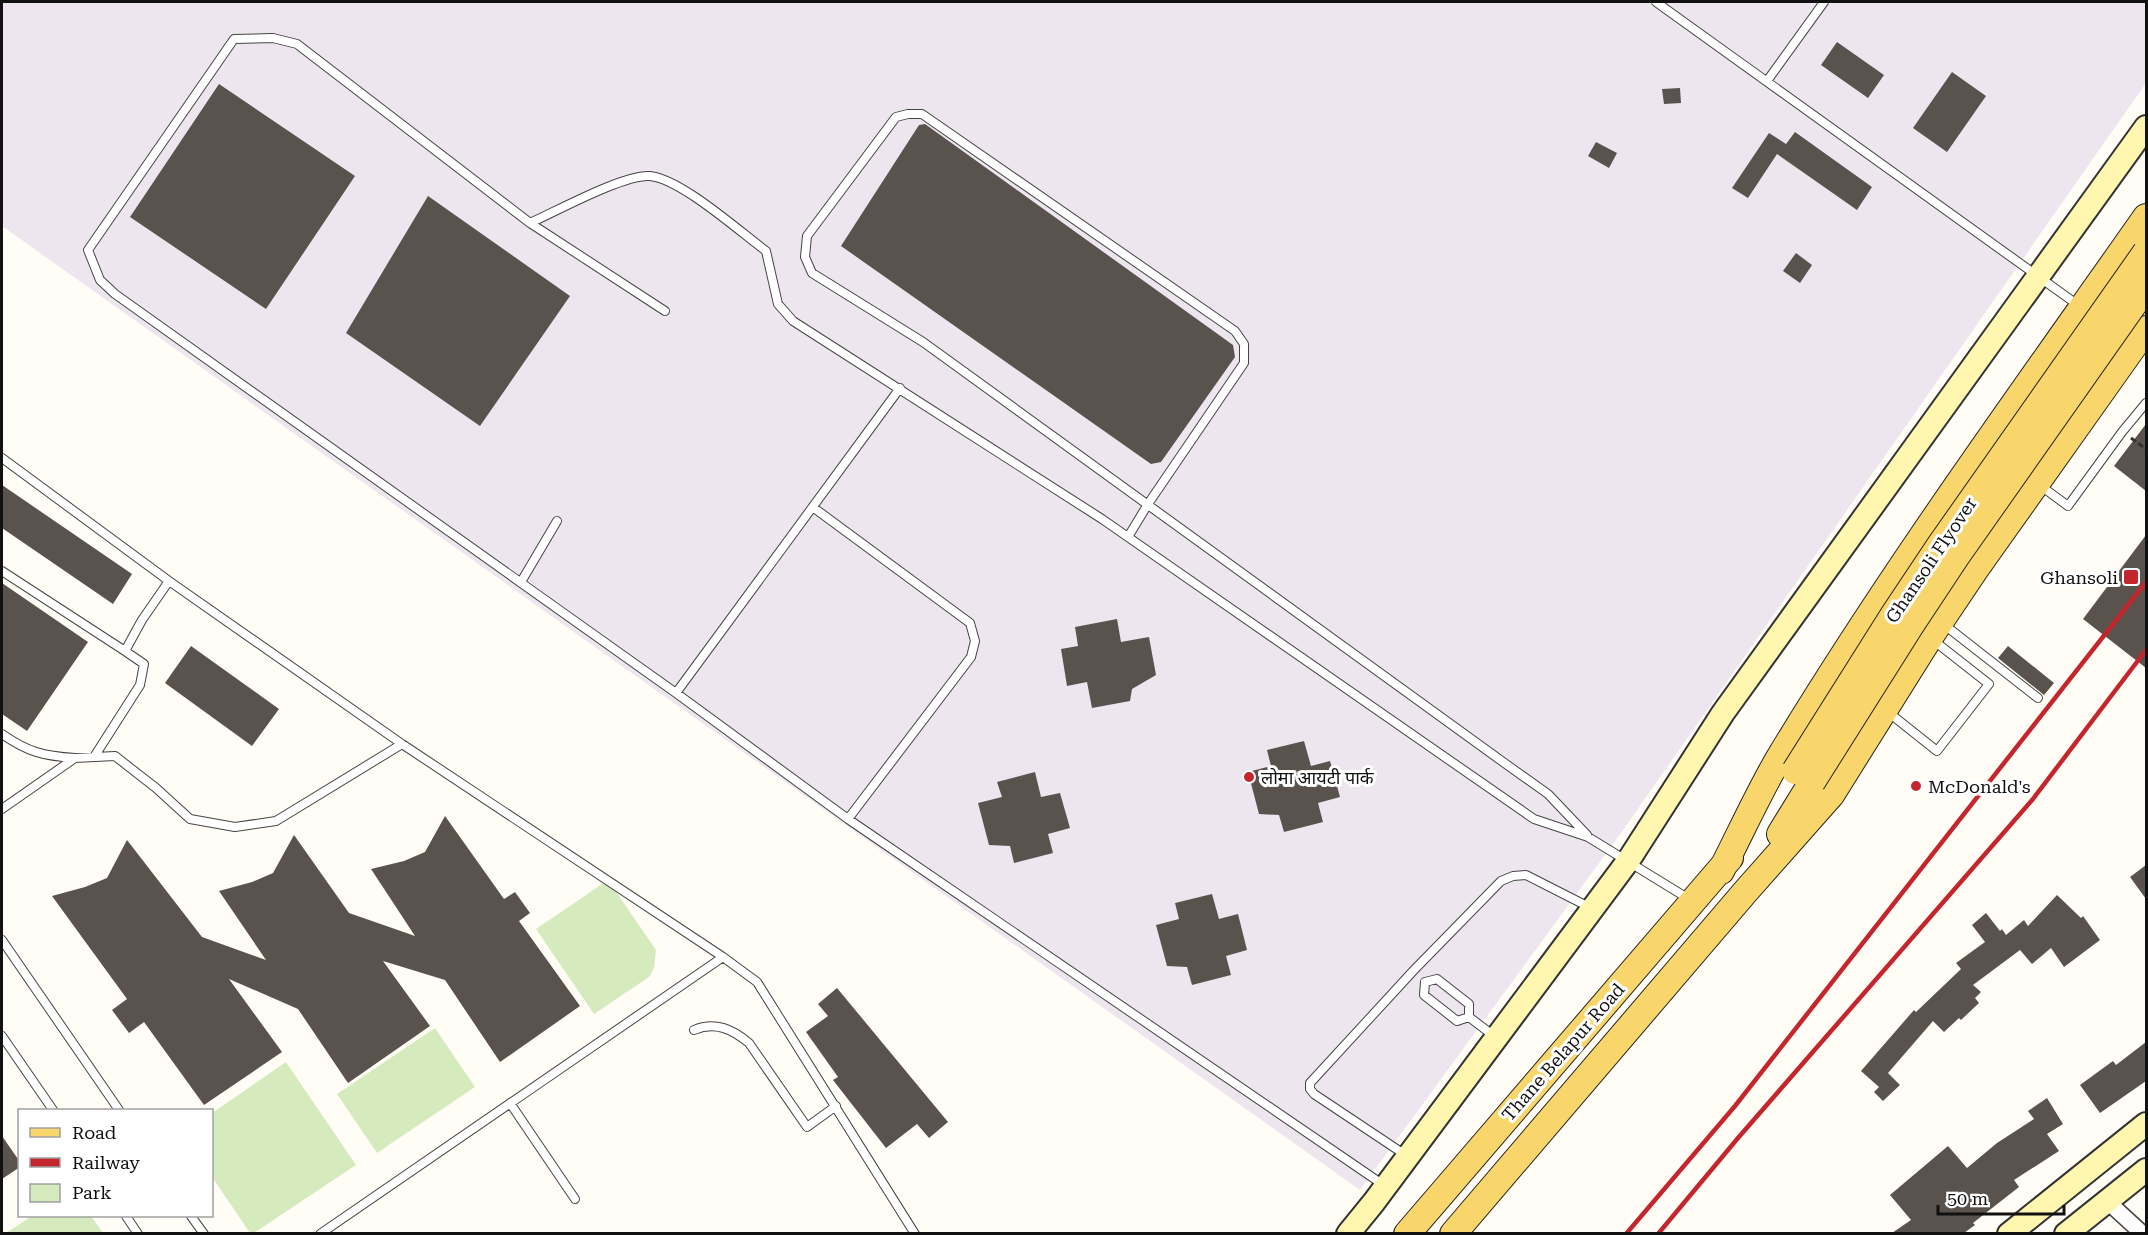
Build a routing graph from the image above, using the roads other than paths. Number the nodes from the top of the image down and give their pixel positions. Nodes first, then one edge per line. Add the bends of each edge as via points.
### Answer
1 (1656, 2) edge
2 (1824, 2) edge
3 (1767, 81) junction
4 (2146, 127) edge
5 (2146, 217) edge
6 (530, 223) junction
7 (2146, 252) edge
8 (2038, 276) junction
9 (2146, 287) edge
10 (2082, 308) junction
11 (664, 311) dead end
12 (2141, 338) edge
13 (900, 388) junction
14 (2146, 403) edge
15 (2, 458) edge
16 (2036, 482) junction
17 (1148, 504) junction
18 (814, 508) junction
19 (557, 522) dead end
20 (1128, 537) junction
21 (2, 571) edge
22 (169, 581) junction
23 (520, 582) junction
24 (1935, 630) junction
25 (125, 651) junction
26 (676, 693) junction
27 (2038, 698) dead end
28 (1885, 710) junction
29 (2, 734) edge
30 (402, 744) junction
31 (94, 757) junction
32 (75, 758) junction
33 (1803, 777) junction
34 (2, 809) edge
35 (849, 819) junction
36 (1588, 837) junction
37 (1628, 861) junction
38 (1721, 871) junction
39 (1746, 891) junction
40 (1694, 902) junction
41 (1593, 909) junction
42 (2, 940) edge
43 (723, 957) junction
44 (1414, 970) junction
45 (1425, 982) junction
46 (1469, 1017) junction
47 (694, 1030) dead end
48 (2, 1036) edge
49 (1496, 1038) junction
50 (510, 1103) junction
51 (836, 1106) junction
52 (52, 1109) edge
53 (118, 1109) edge
54 (2146, 1124) edge
55 (1408, 1157) junction
56 (2146, 1170) edge
57 (1386, 1187) junction
58 (575, 1199) dead end
59 (2107, 1201) junction
60 (127, 1217) edge
61 (192, 1217) edge
62 (138, 1233) edge
63 (204, 1233) edge
64 (320, 1233) edge
65 (915, 1233) edge
66 (1348, 1233) edge
67 (1407, 1233) edge
68 (1453, 1233) edge
69 (2009, 1233) edge
70 (2066, 1233) edge
71 (2143, 1233) edge

1 - 3 lane
2 - 3 lane
3 - 8 lane
4 - 8 street
5 - 10 main road
6 - 11 lane
6 - 13 lane via 624,180 650,176 678,185 766,251 778,304 793,321
6 - 23 lane via 297,44 273,38 234,39 88,250 100,280 115,294
7 - 33 main road, Ghansoli Flyover, bridge via 1894,614
8 - 10 lane
8 - 37 street via 1723,713
9 - 33 main road, Ghansoli Flyover, bridge
10 - 12 lane
10 - 38 main road via 1877,603 1778,760
12 - 16 main road
13 - 18 lane
13 - 20 lane
14 - 16 lane via 2068,506
15 - 22 lane
16 - 24 main road
17 - 17 lane via 923,342 812,273 805,257 807,236 896,117 922,114 1235,331 1244,344 1244,363
17 - 20 lane
17 - 36 lane via 1548,794
18 - 26 lane
18 - 35 lane via 970,622 975,642 971,657
19 - 23 lane
20 - 36 lane via 1534,819
21 - 25 lane
22 - 25 lane
22 - 30 lane
23 - 26 lane
24 - 27 lane
24 - 28 main road
24 - 28 lane via 1989,684 1937,751
25 - 31 lane via 144,664 140,685
26 - 35 lane
28 - 39 main road via 1831,795
29 - 32 lane via 24,749 47,757
30 - 31 lane via 276,821 235,827 190,819 115,756
30 - 43 lane
31 - 32 lane
32 - 34 lane
33 - 38 main road, Ghansoli Flyover
33 - 39 main road, Ghansoli Flyover
35 - 57 lane
36 - 37 lane
37 - 40 lane
37 - 41 street
38 - 40 main road, Thane Belapur Road
39 - 68 main road, Thane Belapur Road
40 - 67 main road, Thane Belapur Road
41 - 44 lane via 1526,875 1513,876 1501,881
41 - 49 street
42 - 53 lane
43 - 50 lane
43 - 51 lane via 757,982
44 - 45 lane
44 - 55 lane via 1310,1083 1314,1094
45 - 46 lane via 1437,979 1469,1004
45 - 46 lane via 1424,995 1458,1021
46 - 49 lane
47 - 51 lane via 706,1025 719,1026 749,1043 807,1127
48 - 52 lane
49 - 55 street
50 - 58 lane
50 - 64 lane
51 - 65 lane
54 - 69 street
55 - 57 street
56 - 59 street
57 - 66 street
59 - 70 street
59 - 71 street
60 - 62 lane
61 - 63 lane

